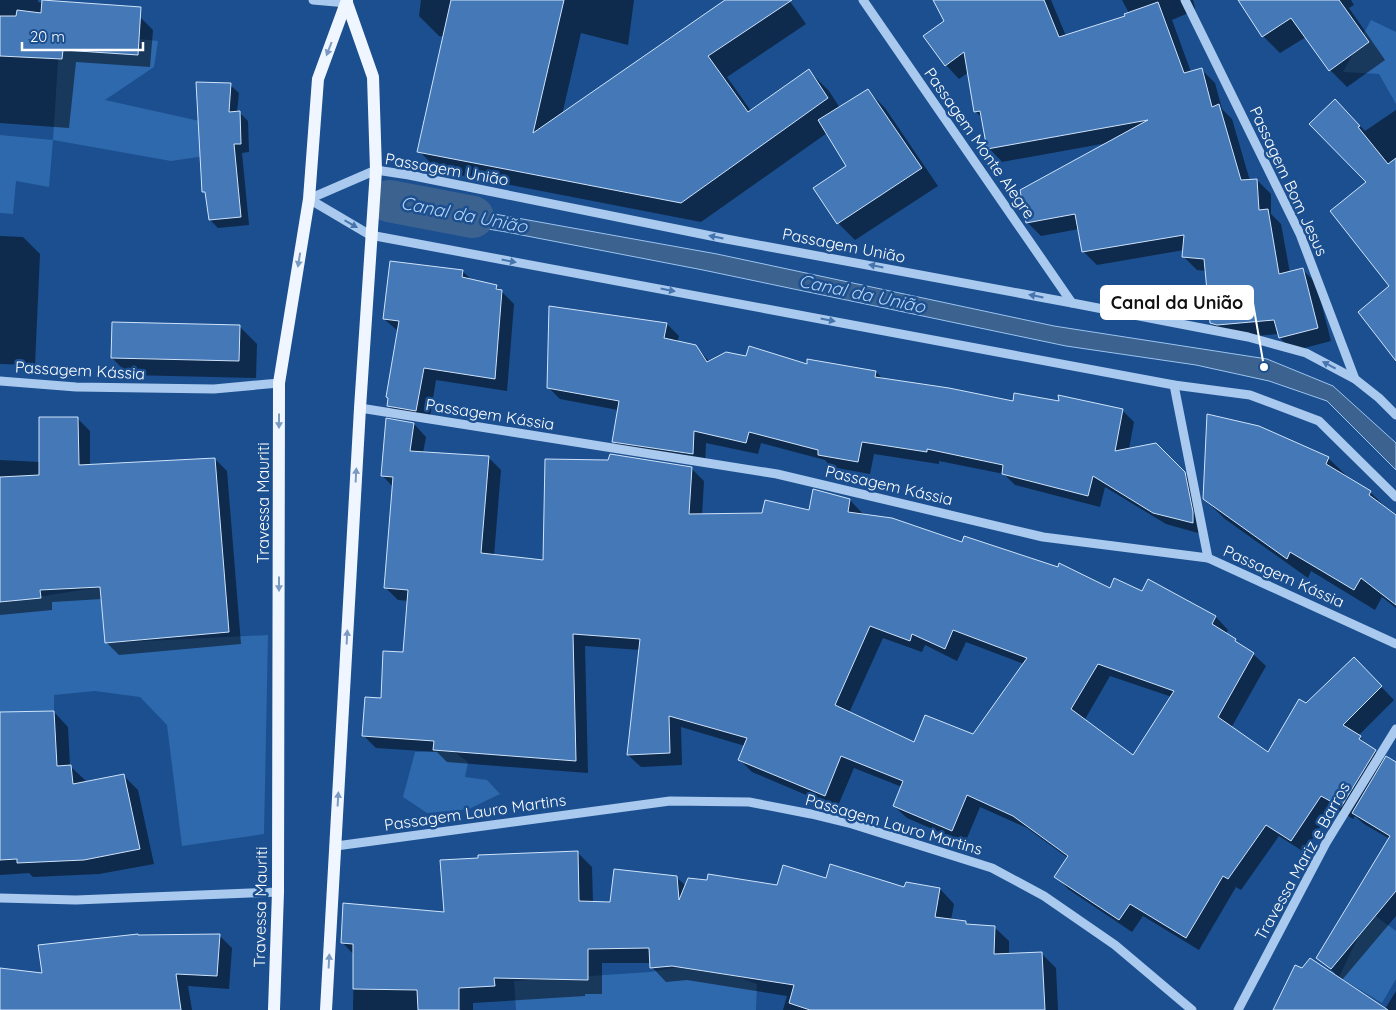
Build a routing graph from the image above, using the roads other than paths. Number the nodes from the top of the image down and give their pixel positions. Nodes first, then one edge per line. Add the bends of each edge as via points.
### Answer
1 (313, 0) edge
2 (863, 0) edge
3 (1185, 0) edge
4 (347, 2) edge
5 (376, 170) junction
6 (309, 199) junction
7 (370, 235) junction
8 (1072, 303) junction
9 (1355, 379) junction
10 (0, 381) edge
11 (279, 383) junction
12 (1174, 385) junction
13 (360, 408) junction
14 (1396, 415) edge
15 (1396, 497) edge
16 (1208, 558) junction
17 (1396, 644) edge
18 (1396, 729) edge
19 (336, 846) junction
20 (278, 892) junction
21 (0, 898) edge
22 (274, 1010) edge
23 (326, 1010) edge
24 (1192, 1010) edge
25 (1238, 1010) edge

1 - 4 street
2 - 8 street, Passagem Monte Alegre
3 - 9 street, Passagem Bom Jesus via 1300,234
4 - 5 main road via 373,77
4 -> 6 main road, Travessa Mauriti via 318,79
5 - 6 street, Passagem União
5 - 7 main road
8 -> 5 street, Passagem União
6 -> 7 street
6 -> 11 main road, Travessa Mauriti
7 -> 12 street
7 - 13 main road
9 -> 8 street, Passagem União via 1306,353 1248,338
9 - 14 street, Passagem União
10 - 11 street, Passagem Kássia via 76,387 214,389
11 -> 20 main road, Travessa Mauriti
12 - 15 street via 1250,395 1319,421
12 - 16 street
13 - 16 street, Passagem Kássia via 778,474 1043,537
19 -> 13 main road
16 - 17 street, Passagem Kássia
18 - 25 street, Travessa Mariz e Barros via 1326,843
23 -> 19 main road
19 - 24 street, Passagem Lauro Martins via 670,801 749,802 852,824 992,868 1044,896 1115,945
20 - 21 street via 76,900
20 - 22 main road, Travessa Mauriti

